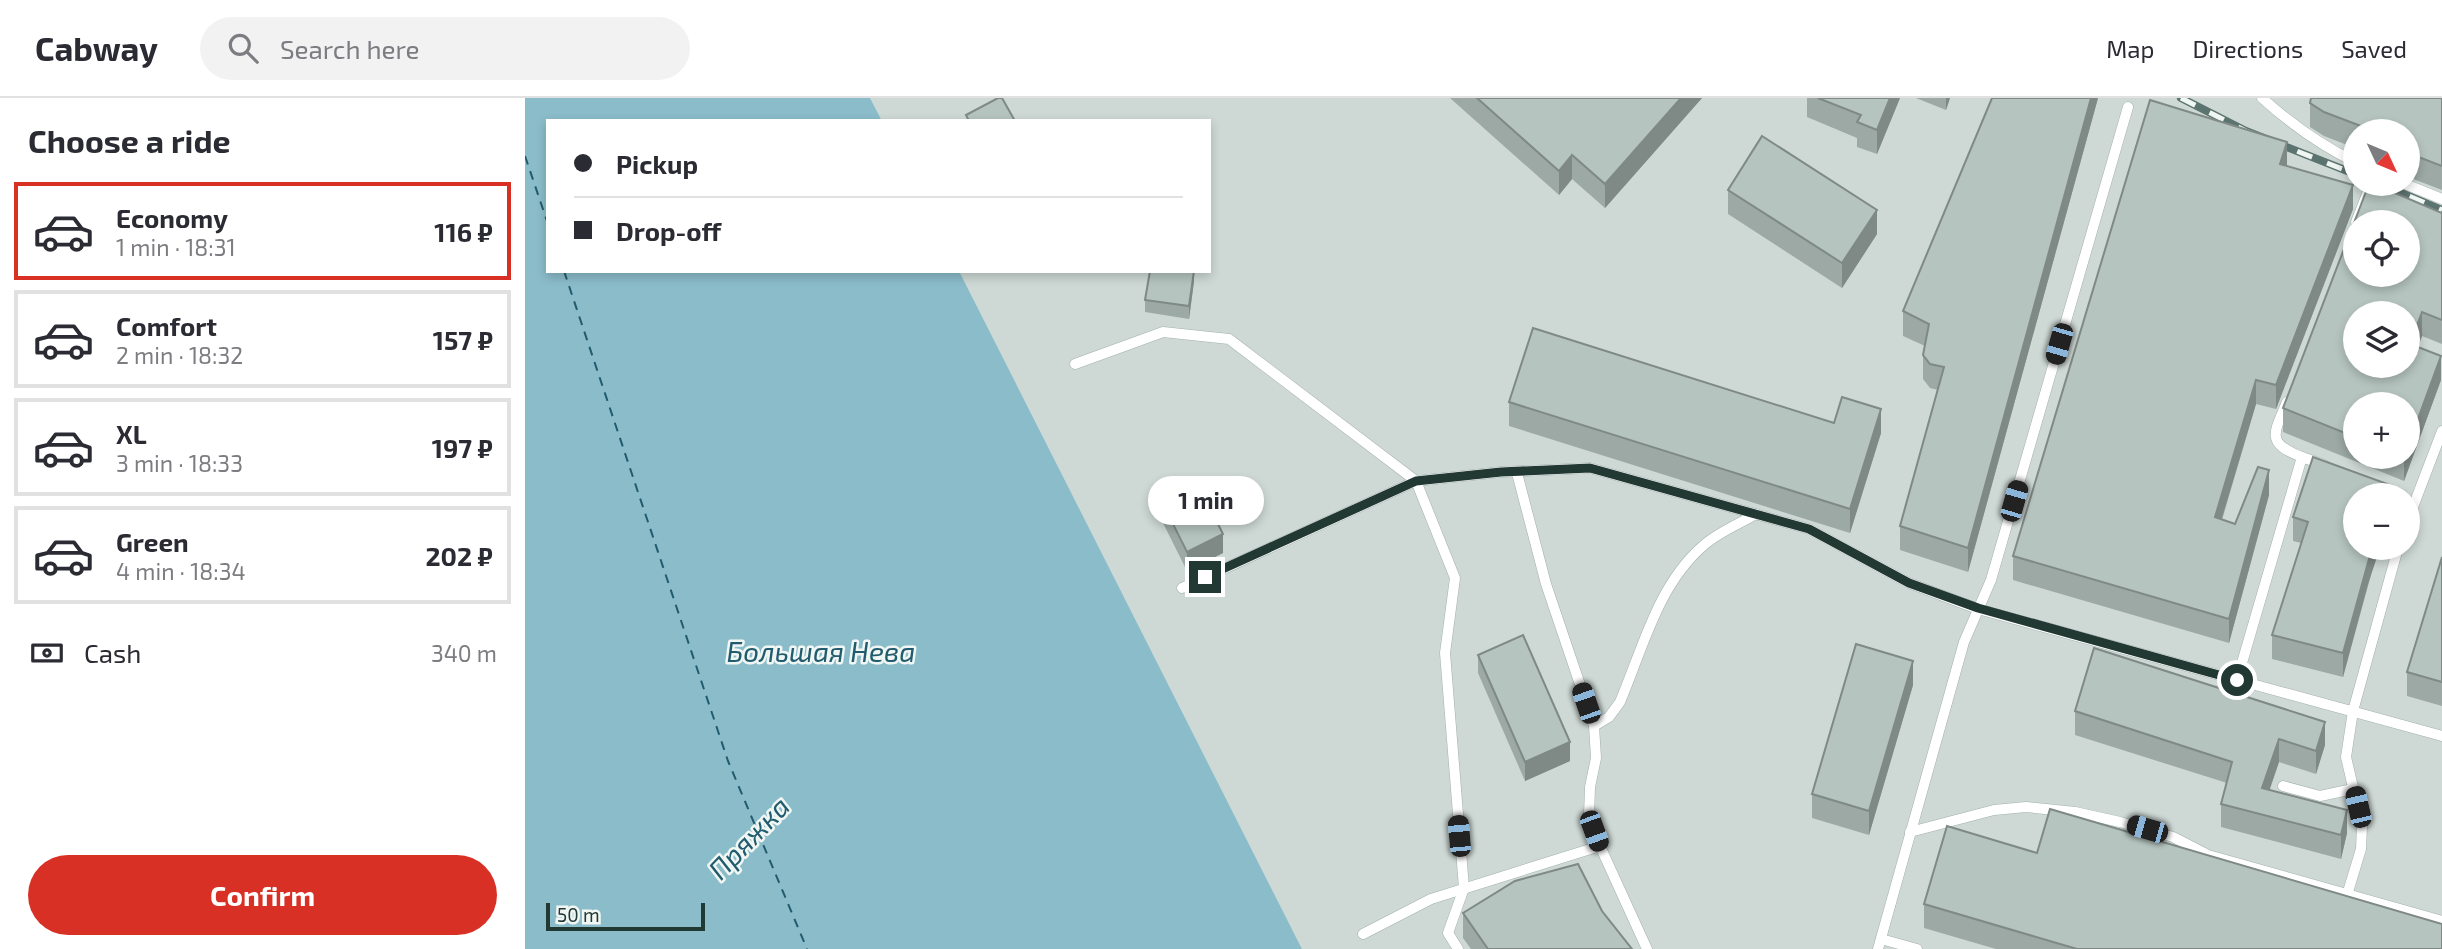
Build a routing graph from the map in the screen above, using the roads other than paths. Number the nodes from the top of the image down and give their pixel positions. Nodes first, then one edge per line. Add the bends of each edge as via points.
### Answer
1 (2262, 98) edge
2 (2128, 107) dead end
3 (2343, 156) edge
4 (2420, 190) edge
5 (2442, 199) edge
6 (1075, 364) dead end
7 (2290, 393) edge
8 (2442, 431) edge
9 (2302, 457) junction
10 (2340, 471) edge
11 (1517, 473) junction
12 (1416, 481) junction
13 (2365, 481) edge
14 (2370, 483) edge
15 (2419, 483) edge
16 (1756, 514) junction
17 (2394, 560) edge
18 (1182, 588) dead end
19 (1978, 608) junction
20 (2237, 680) junction
21 (2353, 711) junction
22 (1594, 726) junction
23 (2442, 736) edge
24 (2283, 786) dead end
25 (2353, 789) junction
26 (1910, 832) junction
27 (1600, 846) junction
28 (1464, 888) junction
29 (2347, 895) junction
30 (2442, 921) edge
31 (1363, 934) dead end
32 (1879, 944) edge
33 (1458, 949) edge
34 (1647, 949) edge
35 (1917, 949) edge

1 - 3 lane via 2291,124
2 - 19 lane via 1991,580
4 - 5 lane
6 - 12 lane via 1163,332 1229,339
7 - 9 lane via 2275,432 2277,443
8 - 15 lane
9 - 10 lane
9 - 20 lane
11 - 12 lane
11 - 16 lane via 1590,468
11 - 22 lane via 1546,583
12 - 18 lane
12 - 28 lane via 1455,578 1445,653
13 - 14 lane
16 - 19 lane via 1809,529 1909,583
16 - 22 lane via 1707,542 1687,560 1667,588 1620,702 1609,717
17 - 21 lane
19 - 20 lane
19 - 26 lane via 1963,642
20 - 21 lane
21 - 23 lane
21 - 25 lane via 2346,757
22 - 27 lane via 1596,758 1589,816
24 - 25 lane via 2320,796
25 - 29 lane via 2362,826 2361,849
26 - 29 lane via 1994,810 2027,807 2075,812 2173,837 2208,855
26 - 32 lane
27 - 28 lane
27 - 34 lane
28 - 31 lane via 1431,899
28 - 33 lane via 1448,933
29 - 30 lane
32 - 35 lane

